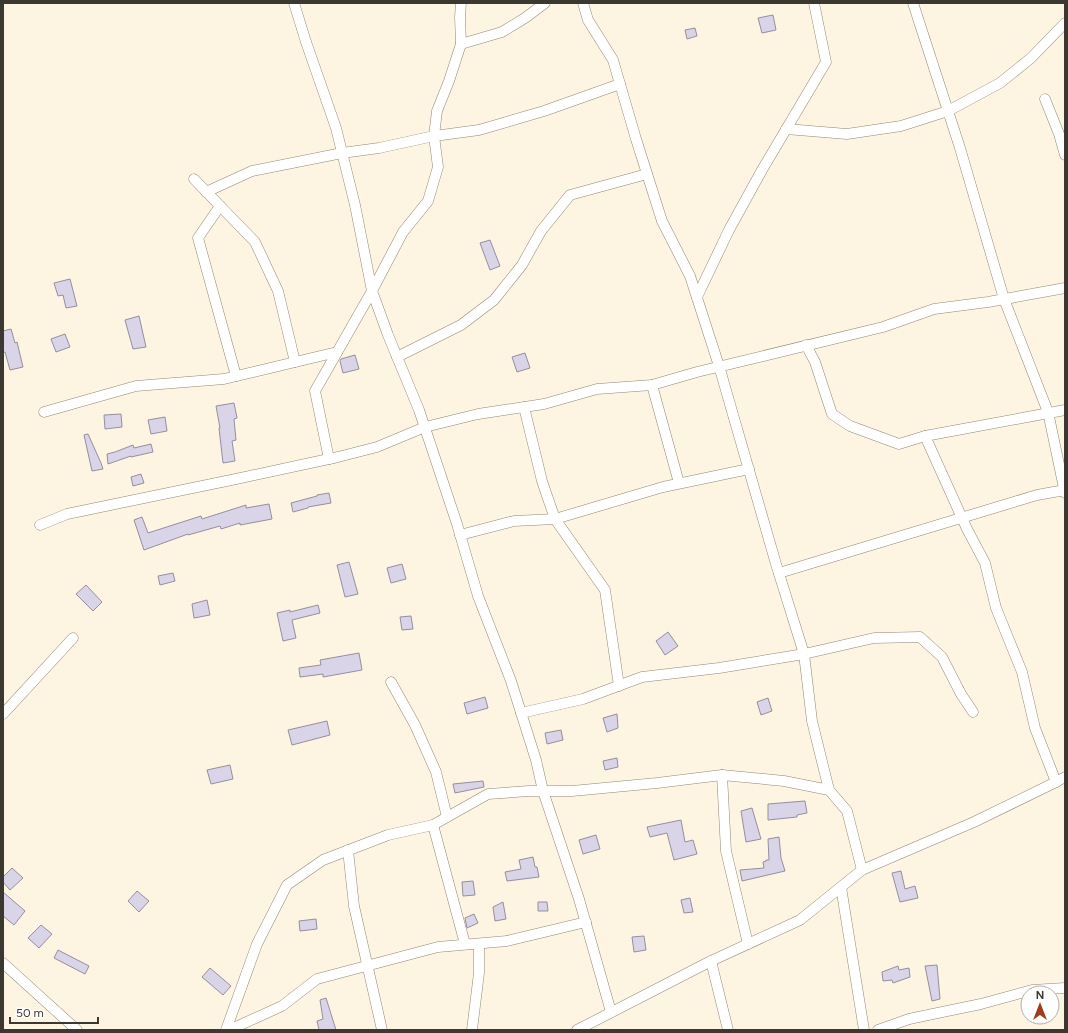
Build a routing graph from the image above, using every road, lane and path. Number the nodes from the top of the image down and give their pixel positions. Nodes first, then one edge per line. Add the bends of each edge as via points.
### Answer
1 (294, 3) edge
2 (461, 3) edge
3 (545, 3) edge
4 (583, 3) edge
5 (814, 3) edge
6 (913, 3) edge
7 (1065, 23) edge
8 (461, 44) junction
9 (620, 84) junction
10 (1045, 98) dead end
11 (948, 111) junction
12 (786, 129) junction
13 (434, 136) junction
14 (342, 153) junction
15 (1065, 155) edge
16 (647, 174) junction
17 (194, 179) dead end
18 (206, 192) junction
19 (220, 206) junction
20 (1065, 288) edge
21 (372, 291) junction
22 (697, 297) junction
23 (1004, 300) junction
24 (806, 345) junction
25 (338, 352) junction
26 (397, 357) junction
27 (295, 362) junction
28 (719, 366) junction
29 (236, 376) junction
30 (652, 385) junction
31 (524, 407) junction
32 (1065, 410) edge
33 (44, 412) dead end
34 (1048, 412) junction
35 (425, 427) junction
36 (924, 436) junction
37 (329, 459) junction
38 (749, 470) junction
39 (679, 483) junction
40 (1065, 491) edge
41 (962, 518) junction
42 (555, 519) junction
43 (40, 525) dead end
44 (460, 535) junction
45 (779, 573) junction
46 (73, 638) dead end
47 (804, 654) junction
48 (391, 682) dead end
49 (619, 686) junction
50 (973, 712) dead end
51 (520, 713) junction
52 (3, 714) edge
53 (722, 776) junction
54 (1061, 780) edge
55 (829, 790) junction
56 (543, 791) junction
57 (447, 817) junction
58 (433, 826) junction
59 (348, 850) junction
60 (862, 870) junction
61 (841, 886) junction
62 (586, 922) junction
63 (465, 944) junction
64 (479, 944) junction
65 (748, 944) junction
66 (711, 961) junction
67 (3, 963) edge
68 (367, 965) junction
69 (1065, 988) edge
70 (611, 1012) junction
71 (77, 1030) edge
72 (226, 1030) edge
73 (229, 1030) edge
74 (382, 1030) edge
75 (472, 1030) edge
76 (577, 1030) edge
77 (728, 1030) edge
78 (864, 1030) edge
79 (878, 1030) edge

1 - 14 street
2 - 8 street
3 - 8 street via 502,32
4 - 9 street via 588,20 613,60
5 - 12 street via 826,62
6 - 11 street
7 - 11 street via 1031,58 1000,83
8 - 13 street via 437,110
9 - 13 street via 544,111 479,130
9 - 16 street
10 - 15 street
11 - 12 street via 901,126 847,134
11 - 23 street
12 - 22 street via 729,230
13 - 14 street
13 - 21 street via 438,167 428,201 403,232
14 - 18 street via 252,171
14 - 21 street
16 - 22 street via 662,221 690,276
16 - 26 street via 570,195 541,231 522,265 494,300 461,325
17 - 18 street
18 - 19 street
19 - 27 street via 255,242 278,291
19 - 29 street via 198,238
20 - 23 street
21 - 25 street
21 - 26 street
22 - 28 street
23 - 24 street via 934,309 883,327
23 - 34 street
24 - 28 street
24 - 36 street via 815,362 832,414 850,426 899,444
25 - 27 street
25 - 37 street via 315,391
26 - 35 street
27 - 29 street
28 - 30 street
28 - 38 street
29 - 33 street via 136,386
30 - 31 street via 597,389
30 - 39 street
31 - 35 street via 478,414
31 - 42 street via 542,481
32 - 34 street
34 - 36 street
34 - 40 street
35 - 37 street via 377,447
35 - 44 street
36 - 41 street
37 - 43 street via 67,514
38 - 39 street
38 - 45 street
39 - 42 street
40 - 41 street via 1038,495
41 - 45 street
41 - 54 street via 985,563 996,608 1022,672 1035,728
42 - 44 street via 514,521
42 - 49 street via 605,590
44 - 51 street via 478,596 511,681
45 - 47 street
46 - 52 street
47 - 49 street via 642,677
47 - 50 street via 874,638 920,637 942,657
47 - 55 street via 812,721
48 - 57 street via 415,725 436,772
49 - 51 street via 583,699
51 - 56 street via 536,760
53 - 55 street via 784,781
53 - 56 street via 572,791
53 - 65 street via 726,851
54 - 60 street via 974,822
55 - 60 street via 847,811
56 - 57 street via 488,794
56 - 62 street
57 - 58 street
58 - 59 street via 388,835
58 - 63 street
59 - 68 street via 354,906
59 - 72 street via 323,860 287,885 257,944
60 - 61 street
61 - 65 street via 800,920
61 - 78 street
62 - 64 street via 507,941
62 - 70 street
63 - 64 street
63 - 68 street via 438,947
64 - 75 street via 479,973
65 - 66 street
66 - 70 street
66 - 77 street
67 - 71 street
68 - 73 street via 317,979 282,1006
68 - 74 street
69 - 79 street via 1032,990 981,1004 909,1018
70 - 76 street

